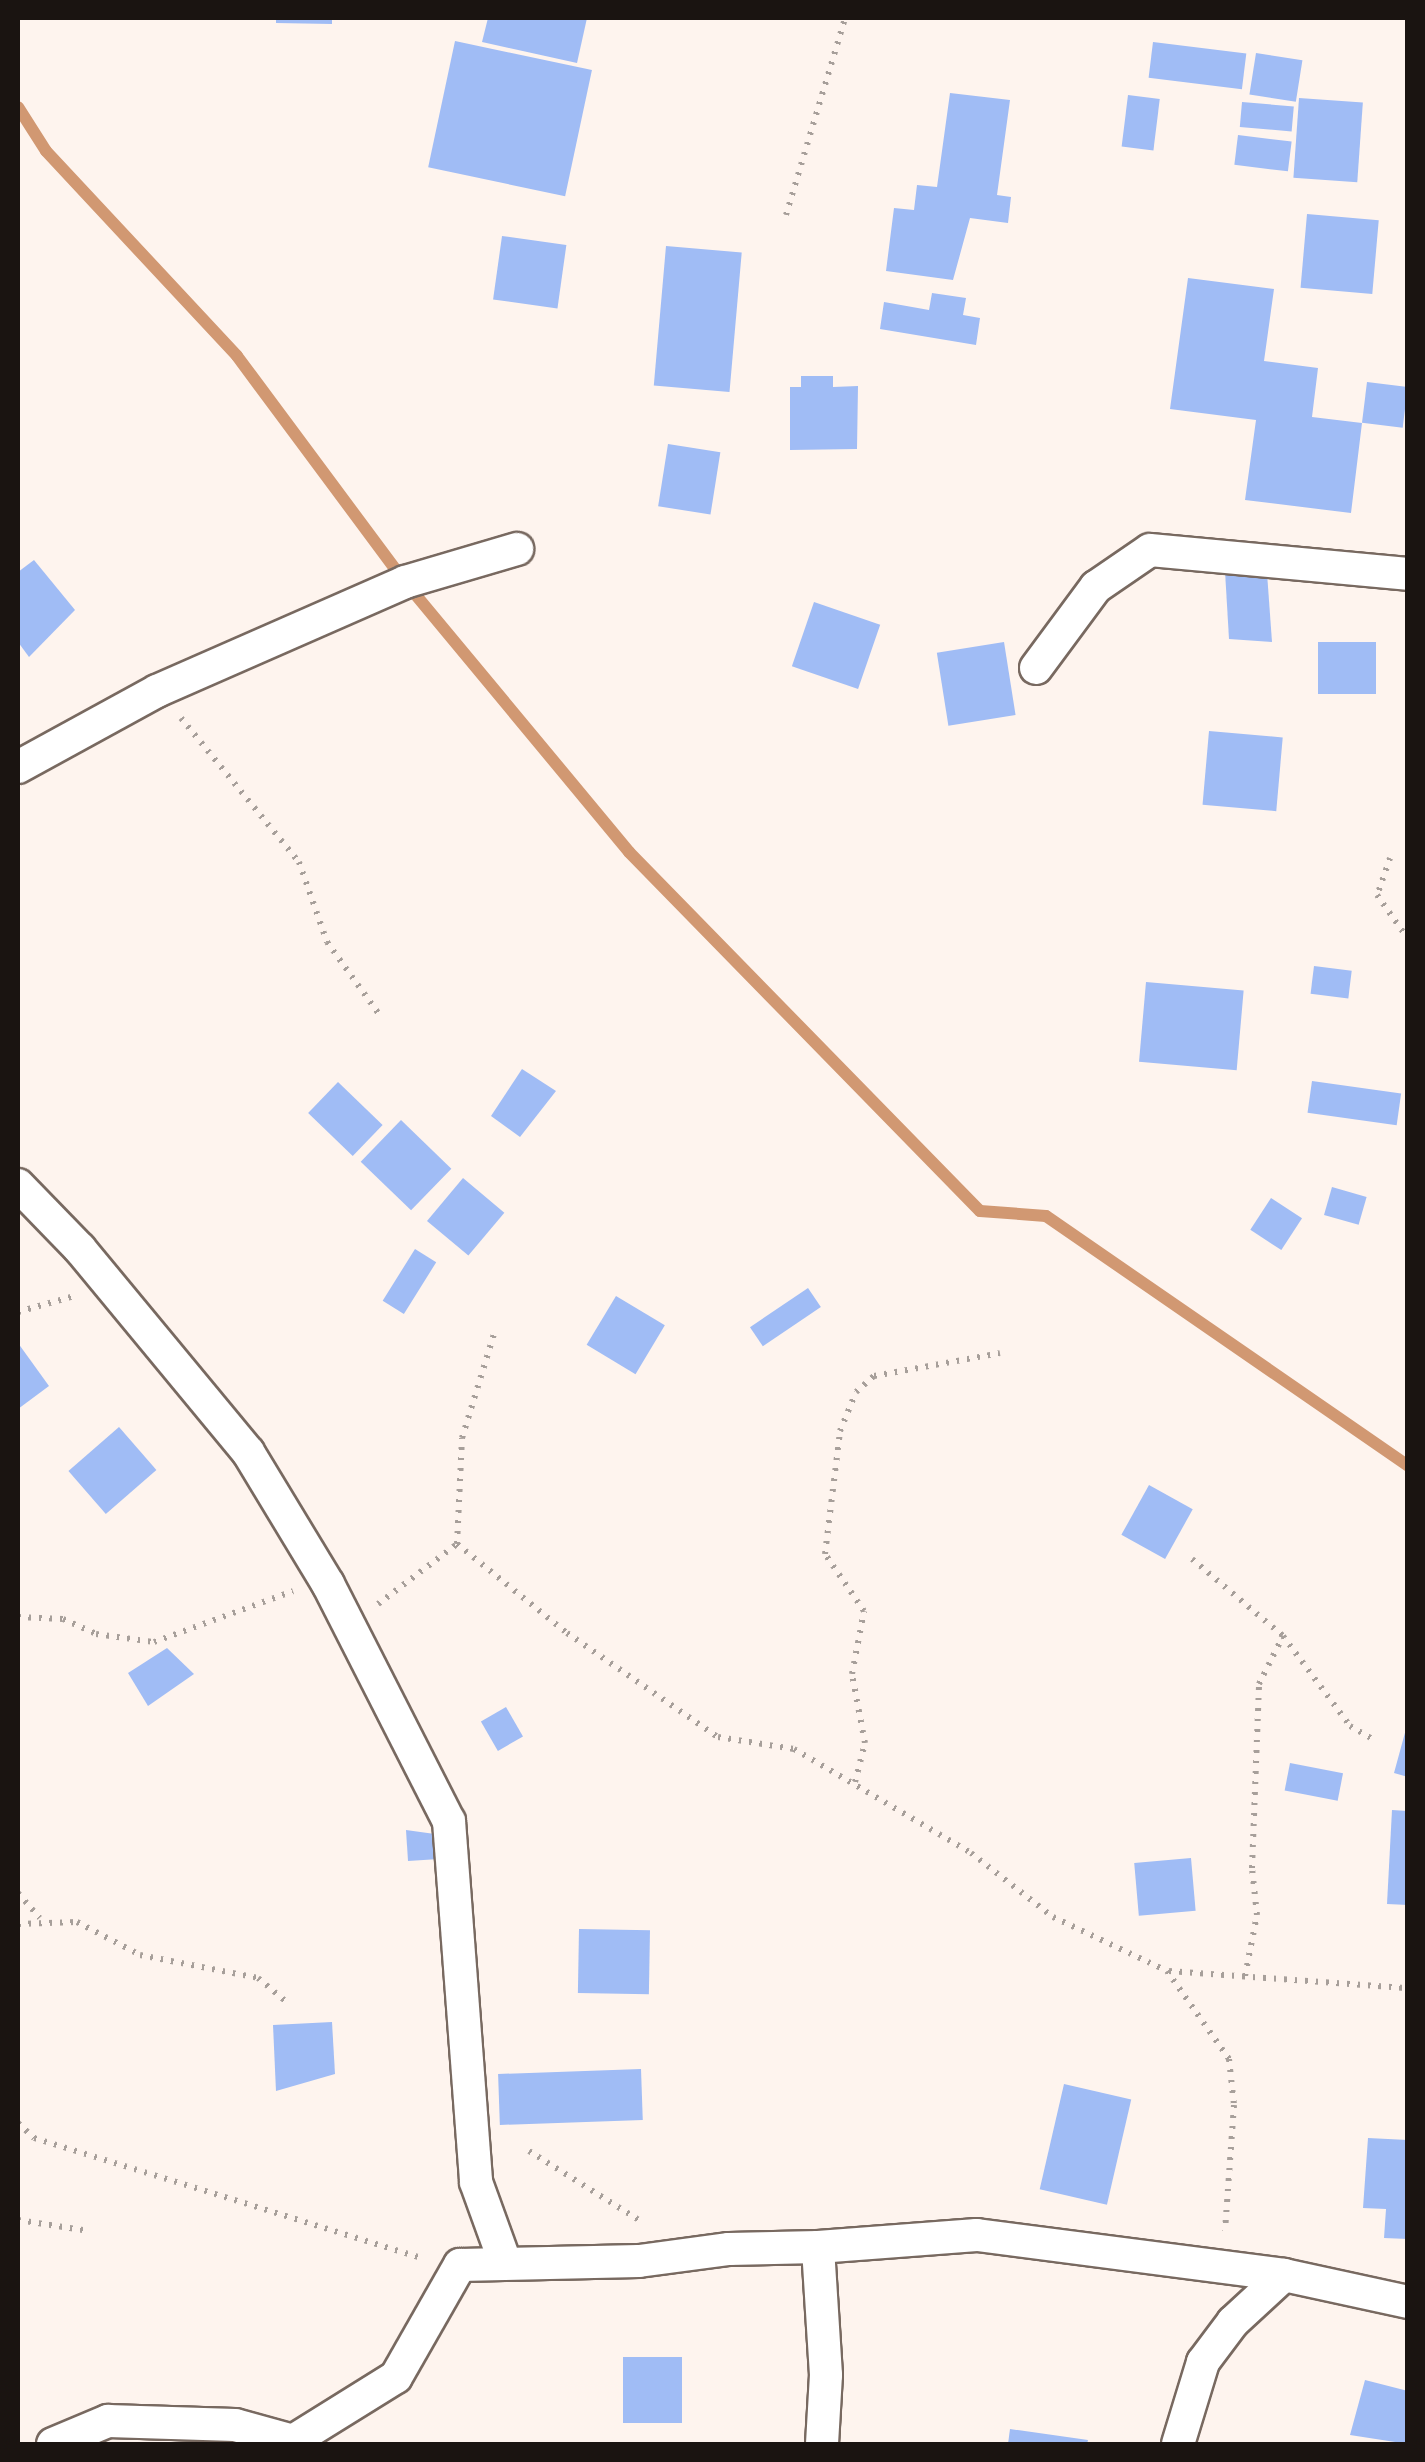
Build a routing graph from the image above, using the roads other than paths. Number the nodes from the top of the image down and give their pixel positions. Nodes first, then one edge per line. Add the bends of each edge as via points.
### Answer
1 (517, 549) dead end
2 (1408, 574) edge
3 (1036, 668) dead end
4 (18, 767) edge
5 (18, 1184) edge
6 (818, 2246) junction
7 (505, 2262) junction
8 (1284, 2275) junction
9 (1408, 2302) edge
10 (53, 2444) edge
11 (822, 2444) edge
12 (1178, 2444) edge

1 - 4 street via 405,582 157,690
2 - 3 street via 1150,550 1096,587
5 - 7 street via 248,1452 328,1584 448,1821 476,2182
6 - 7 street via 639,2262
6 - 8 street via 977,2235
6 - 11 street via 826,2375
7 - 10 street via 460,2265 396,2377 293,2442 236,2425 108,2421
8 - 9 street
8 - 12 street via 1203,2362

